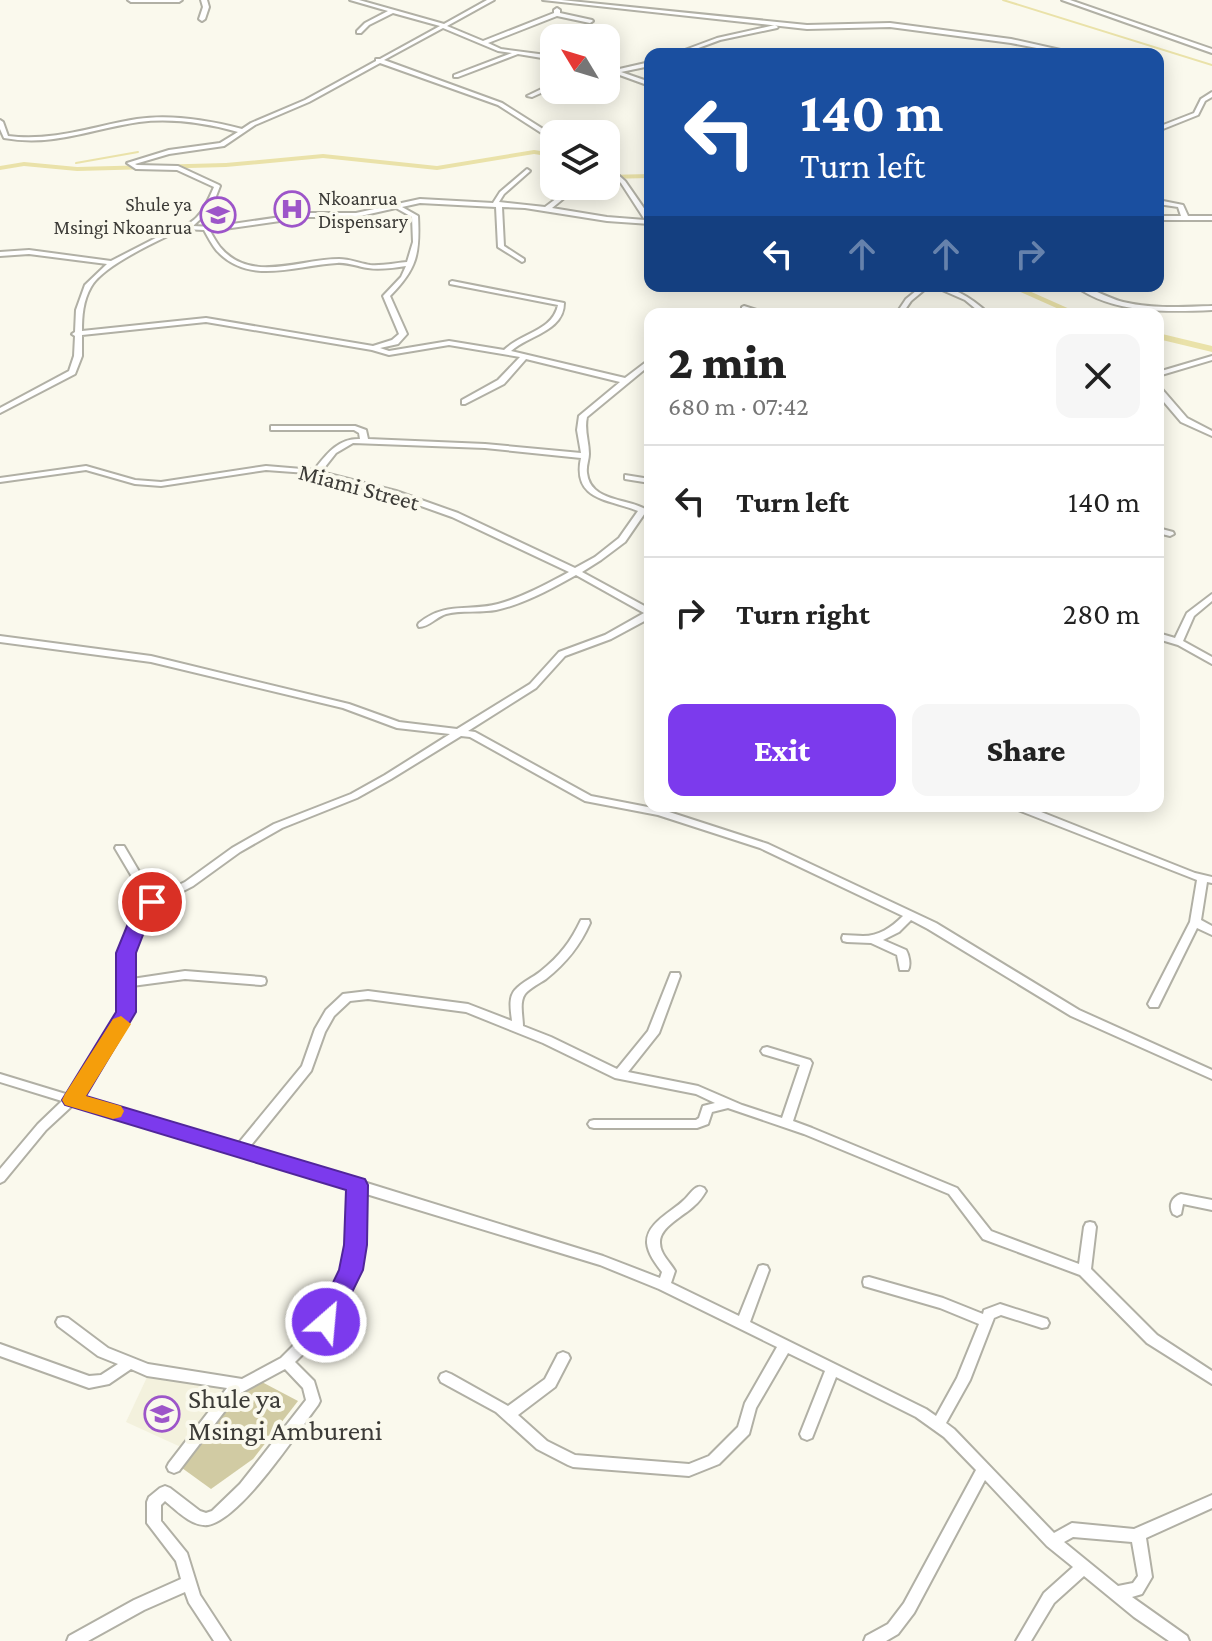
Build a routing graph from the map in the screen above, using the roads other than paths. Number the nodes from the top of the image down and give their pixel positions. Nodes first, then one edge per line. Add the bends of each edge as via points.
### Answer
1 (131, 0) edge
2 (179, 0) edge
3 (204, 0) edge
4 (353, 0) edge
5 (491, 0) edge
6 (546, 0) edge
7 (1065, 0) edge
8 (152, 1) edge
9 (562, 1) edge
10 (392, 11) junction
11 (557, 14) junction
12 (202, 19) dead end
13 (590, 21) dead end
14 (785, 25) junction
15 (443, 26) junction
16 (359, 32) dead end
17 (483, 43) junction
18 (694, 48) edge
19 (1046, 48) edge
20 (1212, 51) edge
21 (518, 53) junction
22 (540, 56) edge
23 (378, 60) junction
24 (644, 65) edge
25 (620, 68) edge
26 (620, 74) edge
27 (456, 76) dead end
28 (644, 82) edge
29 (540, 91) edge
30 (1212, 94) edge
31 (530, 96) dead end
32 (0, 122) edge
33 (1164, 127) edge
34 (540, 130) edge
35 (242, 131) junction
36 (527, 171) dead end
37 (620, 179) edge
38 (557, 200) edge
39 (1164, 203) edge
40 (497, 204) junction
41 (396, 206) junction
42 (548, 208) junction
43 (644, 213) edge
44 (1164, 218) edge
45 (1185, 218) junction
46 (1212, 218) edge
47 (644, 222) edge
48 (188, 227) junction
49 (206, 229) junction
50 (0, 254) edge
51 (522, 260) dead end
52 (112, 263) junction
53 (410, 264) junction
54 (452, 283) dead end
55 (918, 292) edge
56 (950, 292) edge
57 (1088, 292) edge
58 (903, 308) edge
59 (978, 308) edge
60 (1212, 308) edge
61 (76, 334) junction
62 (373, 348) junction
63 (506, 352) junction
64 (524, 357) junction
65 (1212, 358) edge
66 (644, 365) edge
67 (1164, 372) edge
68 (623, 380) junction
69 (1164, 397) edge
70 (465, 402) dead end
71 (0, 411) edge
72 (274, 428) dead end
73 (1212, 434) edge
74 (364, 441) junction
75 (586, 456) junction
76 (316, 473) junction
77 (628, 477) dead end
78 (0, 480) edge
79 (644, 480) edge
80 (644, 506) edge
81 (644, 511) edge
82 (1164, 532) edge
83 (1170, 534) dead end
84 (575, 571) junction
85 (1212, 597) edge
86 (644, 610) edge
87 (644, 616) edge
88 (422, 625) dead end
89 (1164, 638) edge
90 (0, 639) edge
91 (1178, 642) junction
92 (1212, 661) edge
93 (463, 732) junction
94 (644, 809) edge
95 (659, 812) edge
96 (1032, 812) edge
97 (120, 848) dead end
98 (1207, 880) edge
99 (152, 902) junction
100 (909, 916) junction
101 (1195, 922) junction
102 (585, 923) dead end
103 (1212, 931) edge
104 (847, 938) dead end
105 (875, 941) junction
106 (904, 967) dead end
107 (675, 976) dead end
108 (261, 981) dead end
109 (128, 983) junction
110 (1154, 1004) dead end
111 (518, 1028) junction
112 (767, 1051) dead end
113 (619, 1075) junction
114 (1212, 1075) edge
115 (0, 1078) edge
116 (73, 1100) junction
117 (729, 1103) junction
118 (594, 1124) dead end
119 (786, 1124) junction
120 (240, 1150) junction
121 (0, 1178) edge
122 (357, 1185) junction
123 (700, 1191) dead end
124 (1212, 1205) edge
125 (1177, 1211) dead end
126 (1090, 1227) dead end
127 (763, 1270) dead end
128 (1084, 1271) junction
129 (869, 1282) dead end
130 (664, 1285) junction
131 (986, 1321) junction
132 (63, 1322) dead end
133 (1042, 1323) dead end
134 (742, 1325) junction
135 (784, 1347) junction
136 (0, 1350) edge
137 (563, 1358) dead end
138 (286, 1362) junction
139 (126, 1366) dead end
140 (832, 1370) junction
141 (446, 1378) dead end
142 (1212, 1378) edge
143 (241, 1384) junction
144 (508, 1414) junction
145 (938, 1424) junction
146 (807, 1434) dead end
147 (174, 1467) dead end
148 (983, 1470) junction
149 (1212, 1501) edge
150 (1138, 1535) junction
151 (1052, 1541) junction
152 (1084, 1567) junction
153 (189, 1583) junction
154 (1117, 1593) junction
155 (74, 1641) edge
156 (223, 1641) edge
157 (871, 1641) edge
158 (1023, 1641) edge
159 (1182, 1641) edge

1 - 8 street
2 - 8 street
3 - 12 street
4 - 10 street
5 - 15 street
6 - 9 street
7 - 20 street
9 - 11 street
9 - 14 street
10 - 15 street
10 - 16 street
11 - 13 street
11 - 17 street
14 - 18 street
14 - 19 street via 890,25
15 - 17 street
15 - 23 street
17 - 21 street
21 - 22 street
21 - 27 street
23 - 34 street via 500,104
23 - 35 street
24 - 25 street
26 - 28 street
29 - 31 street
30 - 33 street via 1196,114
32 - 35 street via 6,137 27,142 143,120 203,121
35 - 48 street via 222,145 129,164 178,168 217,186 208,209
36 - 40 street
37 - 43 street
38 - 42 street
39 - 45 street via 1181,206
40 - 41 street via 420,201
40 - 42 street
40 - 51 street via 501,247
41 - 49 street via 356,215 308,215
41 - 53 street via 416,218
42 - 47 street
44 - 45 street
45 - 46 street
48 - 49 street
48 - 52 street
49 - 53 street via 230,260 246,269 299,269 347,261 372,267
50 - 52 street via 29,252
52 - 61 street via 85,290
53 - 62 street via 386,296 403,337
54 - 63 street via 563,304 555,320
55 - 58 street
56 - 59 street
57 - 60 street via 1129,307
61 - 62 street via 211,320
61 - 71 street via 78,356 71,374
62 - 63 street via 389,353 449,343
63 - 64 street
64 - 68 street
64 - 70 street via 501,382
65 - 67 street
66 - 68 street
68 - 75 street via 582,418
69 - 73 street via 1184,420
72 - 74 street via 345,426 361,430
74 - 75 street
74 - 76 street via 339,446
75 - 80 street via 583,472 591,491
76 - 78 street, Miami Street via 266,468 161,484 90,468
76 - 84 street, Miami Street via 427,504
77 - 79 street
81 - 84 street via 620,541
82 - 83 street
84 - 86 street, Miami Street
84 - 88 street via 509,604 452,608
85 - 91 street via 1190,615
87 - 93 street via 562,654 533,686
89 - 91 street
90 - 93 street via 151,659 346,706 397,725
91 - 92 street
93 - 94 street via 588,799
93 - 99 street via 361,792 244,845 189,884
95 - 100 street via 737,835
96 - 98 street
97 - 99 street
98 - 101 street
99 - 109 street via 126,953
100 - 105 street via 894,932
100 - 114 street via 1075,1013
101 - 103 street
101 - 110 street
102 - 111 street via 561,961 519,993
104 - 105 street
105 - 106 street via 902,953
107 - 113 street via 653,1033
108 - 109 street via 185,975
109 - 116 street via 126,1012
111 - 113 street
111 - 120 street via 460,1007 347,997 324,1021 307,1068
112 - 119 street via 806,1063
113 - 117 street via 698,1090
115 - 116 street
116 - 120 street
116 - 121 street via 42,1127
117 - 118 street via 707,1109 704,1121 697,1124
117 - 119 street
119 - 128 street via 943,1185 963,1200 987,1235
120 - 122 street
122 - 130 street
122 - 138 street via 356,1245 348,1277 326,1322
123 - 130 street via 653,1236 652,1250 669,1271
124 - 125 street via 1181,1199
126 - 128 street
127 - 134 street
128 - 142 street via 1152,1339
129 - 131 street
130 - 134 street
131 - 133 street via 1000,1309
131 - 145 street via 963,1380
132 - 143 street via 103,1352 147,1370
134 - 135 street
135 - 140 street
135 - 144 street via 750,1407 744,1430 714,1460 689,1470 573,1461 542,1445
136 - 139 street via 89,1382 104,1380
137 - 144 street via 550,1383
138 - 143 street
138 - 153 street via 309,1385 313,1401 235,1500 209,1520 165,1492 154,1502 154,1523 182,1558
140 - 145 street
140 - 146 street
141 - 144 street
143 - 147 street
145 - 148 street
148 - 151 street
148 - 157 street via 909,1608 893,1629
149 - 150 street
150 - 151 street via 1072,1530
150 - 154 street via 1145,1577 1137,1589
151 - 152 street
152 - 154 street
152 - 158 street via 1049,1598
153 - 155 street
153 - 156 street
154 - 159 street

